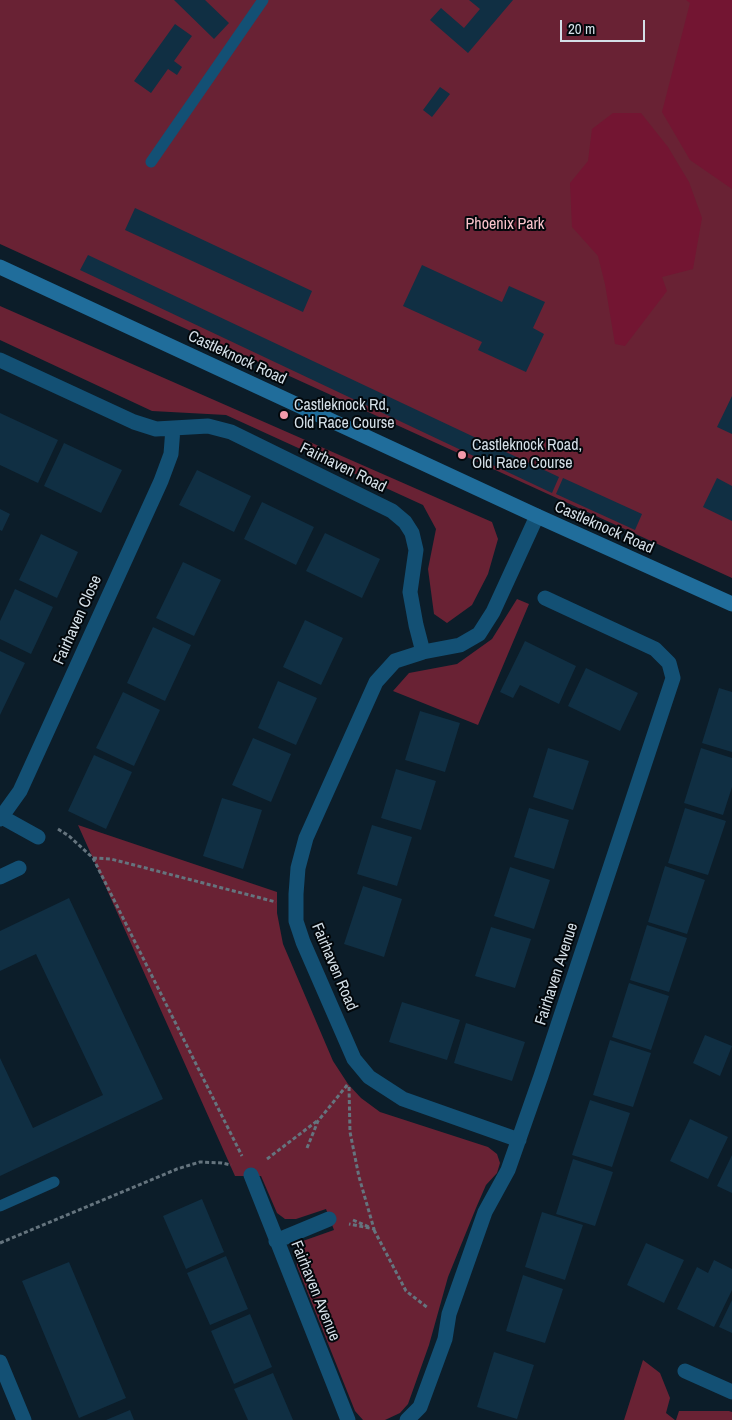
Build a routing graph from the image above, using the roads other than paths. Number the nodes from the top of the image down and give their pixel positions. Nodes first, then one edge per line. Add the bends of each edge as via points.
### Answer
1 (263, 0) edge
2 (151, 162) dead end
3 (0, 267) edge
4 (0, 360) edge
5 (173, 428) junction
6 (537, 516) junction
7 (545, 598) dead end
8 (732, 604) edge
9 (423, 652) junction
10 (1, 818) edge
11 (38, 836) road end
12 (19, 868) dead end
13 (0, 877) edge
14 (519, 1140) junction
15 (250, 1172) road end
16 (54, 1182) dead end
17 (0, 1206) edge
18 (330, 1220) dead end
19 (276, 1240) junction
20 (0, 1362) edge
21 (684, 1371) dead end
22 (732, 1392) edge
23 (24, 1420) edge
24 (348, 1420) edge
25 (408, 1420) edge

1 - 2 lane
3 - 6 main road, Castleknock Road
4 - 5 street, Fairhaven Road via 134,422 156,429
5 - 9 street, Fairhaven Road via 208,426 231,432 392,512 405,522 416,550 410,592
5 - 10 street, Fairhaven Close via 171,454 161,481 20,790
6 - 8 main road, Castleknock Road
6 - 9 street, Fairhaven Road via 493,612 479,634 460,645
7 - 14 street, Fairhaven Avenue via 655,648 669,663 673,678
9 - 14 street, Fairhaven Road via 395,662 376,682 306,838 298,868 296,921 302,942 354,1059 370,1076 403,1099
10 - 11 street
12 - 13 street
14 - 25 street, Fairhaven Avenue via 508,1170 485,1212 420,1408
15 - 19 street, Fairhaven Avenue
16 - 17 lane
18 - 19 street
19 - 24 street, Fairhaven Avenue
20 - 23 street
21 - 22 street

